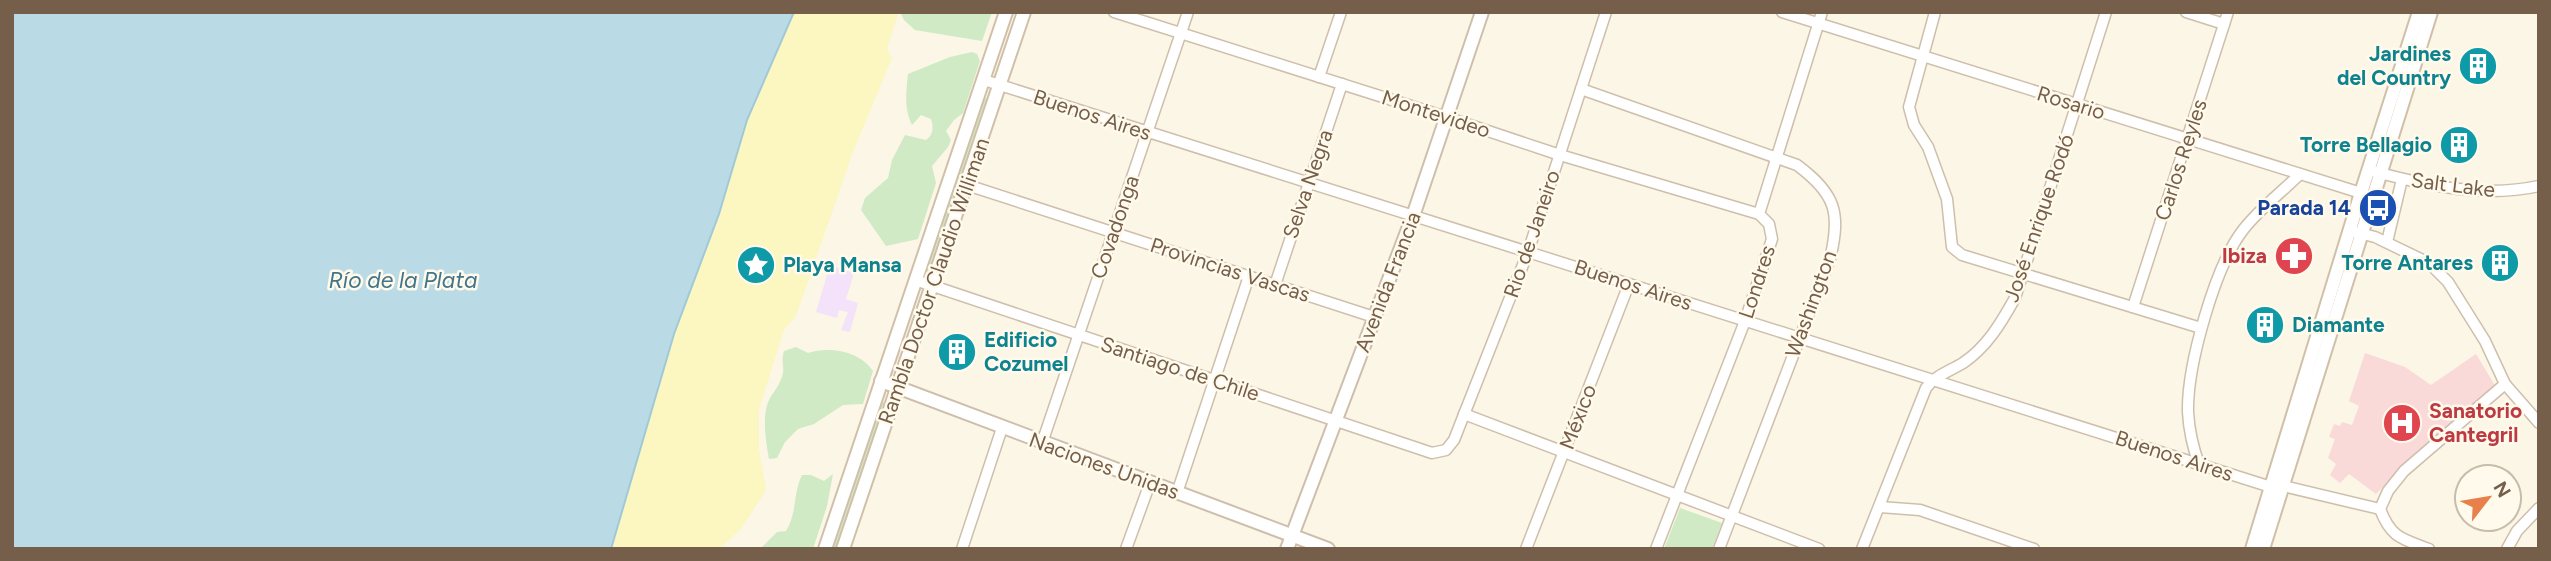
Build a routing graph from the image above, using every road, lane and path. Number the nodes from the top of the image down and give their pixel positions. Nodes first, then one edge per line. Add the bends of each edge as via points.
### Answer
1 (1006, 12) edge
2 (1024, 12) edge
3 (1114, 12) edge
4 (1188, 12) edge
5 (1341, 12) edge
6 (1482, 12) edge
7 (1606, 12) edge
8 (1782, 12) edge
9 (1822, 12) edge
10 (1935, 12) edge
11 (2106, 12) edge
12 (2186, 12) edge
13 (2228, 12) edge
14 (2419, 12) edge
15 (2431, 12) edge
16 (1818, 24) junction
17 (2224, 24) junction
18 (1181, 33) junction
19 (1921, 56) junction
20 (1319, 77) junction
21 (984, 80) junction
22 (1342, 84) junction
23 (1000, 86) junction
24 (1581, 89) junction
25 (2077, 104) junction
26 (1446, 117) junction
27 (1147, 132) junction
28 (2188, 139) junction
29 (1560, 155) junction
30 (1776, 158) junction
31 (2375, 171) junction
32 (2300, 174) junction
33 (2402, 179) junction
34 (1309, 183) junction
35 (967, 185) junction
36 (2539, 186) edge
37 (2361, 193) junction
38 (1759, 214) junction
39 (1413, 216) junction
40 (1114, 232) junction
41 (2356, 232) junction
42 (2387, 242) junction
43 (1528, 252) junction
44 (2023, 274) junction
45 (1250, 276) junction
46 (915, 280) junction
47 (1629, 284) junction
48 (1275, 285) junction
49 (932, 286) junction
50 (2133, 307) junction
51 (1374, 317) junction
52 (1745, 321) junction
53 (2201, 328) junction
54 (1078, 335) junction
55 (1800, 338) junction
56 (1215, 380) junction
57 (1932, 380) junction
58 (881, 382) junction
59 (2505, 384) junction
60 (898, 388) junction
61 (1464, 414) junction
62 (1335, 421) junction
63 (2539, 423) edge
64 (1002, 428) junction
65 (1042, 443) junction
66 (1446, 450) joint
67 (1564, 452) junction
68 (2199, 464) junction
69 (1150, 483) junction
70 (2277, 487) junction
71 (1177, 493) junction
72 (1677, 495) junction
73 (1880, 507) junction
74 (2539, 508) edge
75 (2380, 509) junction
76 (1732, 516) junction
77 (1292, 535) junction
78 (825, 549) edge
79 (843, 549) edge
80 (962, 549) edge
81 (1126, 549) edge
82 (1287, 549) edge
83 (1328, 549) edge
84 (1526, 549) edge
85 (1656, 549) edge
86 (1719, 549) edge
87 (1819, 549) edge
88 (1862, 549) edge
89 (2034, 549) edge
90 (2252, 549) edge
91 (2263, 549) edge
92 (2430, 549) edge
93 (2507, 549) edge

1 - 21 main road, Rambla Doctor Claudio Williman
2 - 23 main road, Rambla Doctor Claudio Williman
3 - 18 street, Montevideo
4 - 18 street, Covadonga
5 - 20 street
6 - 26 main road, Avenida Francia
7 - 24 street, Rio de Janeiro
8 - 16 street, Rosario
9 - 16 street, Londres
10 - 19 street
11 - 25 street, José Enrique Rodó
12 - 17 street
13 - 17 street, Carlos Reyles
14 - 31 main road
15 - 31 main road
16 - 19 street, Rosario
16 - 30 street, Londres
17 - 28 street, Carlos Reyles
18 - 20 street, Montevideo
18 - 27 street, Covadonga
19 - 25 street, Rosario
19 - 44 street via 1909,107 1947,199 1952,247 1962,255
20 - 22 street, Montevideo
21 - 23 street, Buenos Aires
21 - 46 main road, Rambla Doctor Claudio Williman
22 - 26 street, Montevideo
22 - 34 street, Selva Negra
23 - 27 street, Buenos Aires
23 - 35 main road, Rambla Doctor Claudio Williman
24 - 29 street, Rio de Janeiro
24 - 30 street, Washington
25 - 28 street, Rosario
25 - 44 street, José Enrique Rodó
26 - 29 street, Montevideo
26 - 39 main road, Avenida Francia
27 - 34 street, Buenos Aires
27 - 40 street, Covadonga
28 - 32 street, Rosario
28 - 50 street, Carlos Reyles
29 - 38 street, Montevideo
29 - 43 street, Rio de Janeiro
30 - 38 street, Londres
30 - 55 street, Washington via 1797,165 1817,180 1831,202 1837,229
31 - 33 street, Salt Lake
31 - 37 main road
31 - 41 main road
32 - 37 street, Rosario
32 - 53 street via 2249,223 2230,250
33 - 36 street, Salt Lake via 2467,191
33 - 42 street
34 - 39 street, Buenos Aires
34 - 48 street, Selva Negra
35 - 40 street, Provincias Vascas
35 - 49 main road, Rambla Doctor Claudio Williman
37 - 41 main road
38 - 52 street, Londres via 1769,224 1772,239
39 - 43 street, Buenos Aires
39 - 51 main road, Avenida Francia
40 - 45 street, Provincias Vascas
40 - 54 street, Covadonga
41 - 42 street
41 - 70 main road
42 - 59 street via 2429,262 2448,282 2485,341
43 - 47 street, Buenos Aires
43 - 61 street, Rio de Janeiro
44 - 50 street
44 - 57 street, José Enrique Rodó via 2000,326 1963,363
45 - 48 street, Provincias Vascas
45 - 56 street
46 - 49 street, Santiago de Chile
46 - 58 main road, Rambla Doctor Claudio Williman
47 - 52 street, Buenos Aires
47 - 67 street, México
48 - 51 street, Provincias Vascas
49 - 54 street, Santiago de Chile
49 - 60 main road, Rambla Doctor Claudio Williman
50 - 53 street
51 - 62 main road, Avenida Francia
52 - 55 street, Buenos Aires
52 - 72 street, Londres
53 - 68 street via 2188,411
54 - 56 street, Santiago de Chile
54 - 65 street, Covadonga
55 - 57 street, Buenos Aires
55 - 76 street, Washington
56 - 62 street, Santiago de Chile
56 - 71 street
57 - 68 street, Buenos Aires
57 - 73 street
58 - 60 main road, Naciones Unidas
58 - 78 main road, Rambla Doctor Claudio Williman
59 - 63 street
59 - 75 street via 2404,471
60 - 64 main road, Naciones Unidas
60 - 79 main road, Rambla Doctor Claudio Williman
61 - 66 street, Rio de Janeiro
61 - 67 street
62 - 66 street, Santiago de Chile via 1432,453
62 - 77 main road, Avenida Francia
64 - 65 main road, Naciones Unidas
64 - 80 street
65 - 69 main road, Naciones Unidas
67 - 72 street
67 - 84 street, México
68 - 70 street, Buenos Aires
69 - 71 main road, Naciones Unidas
69 - 81 street
70 - 75 street, Buenos Aires
70 - 90 main road
70 - 91 main road
71 - 77 main road, Naciones Unidas
72 - 76 street
72 - 85 street, Londres
73 - 88 street
73 - 89 street via 1920,510
74 - 93 street
75 - 92 street via 2394,535
76 - 86 street, Washington
76 - 87 street
77 - 82 main road, Avenida Francia
77 - 83 main road, Naciones Unidas

